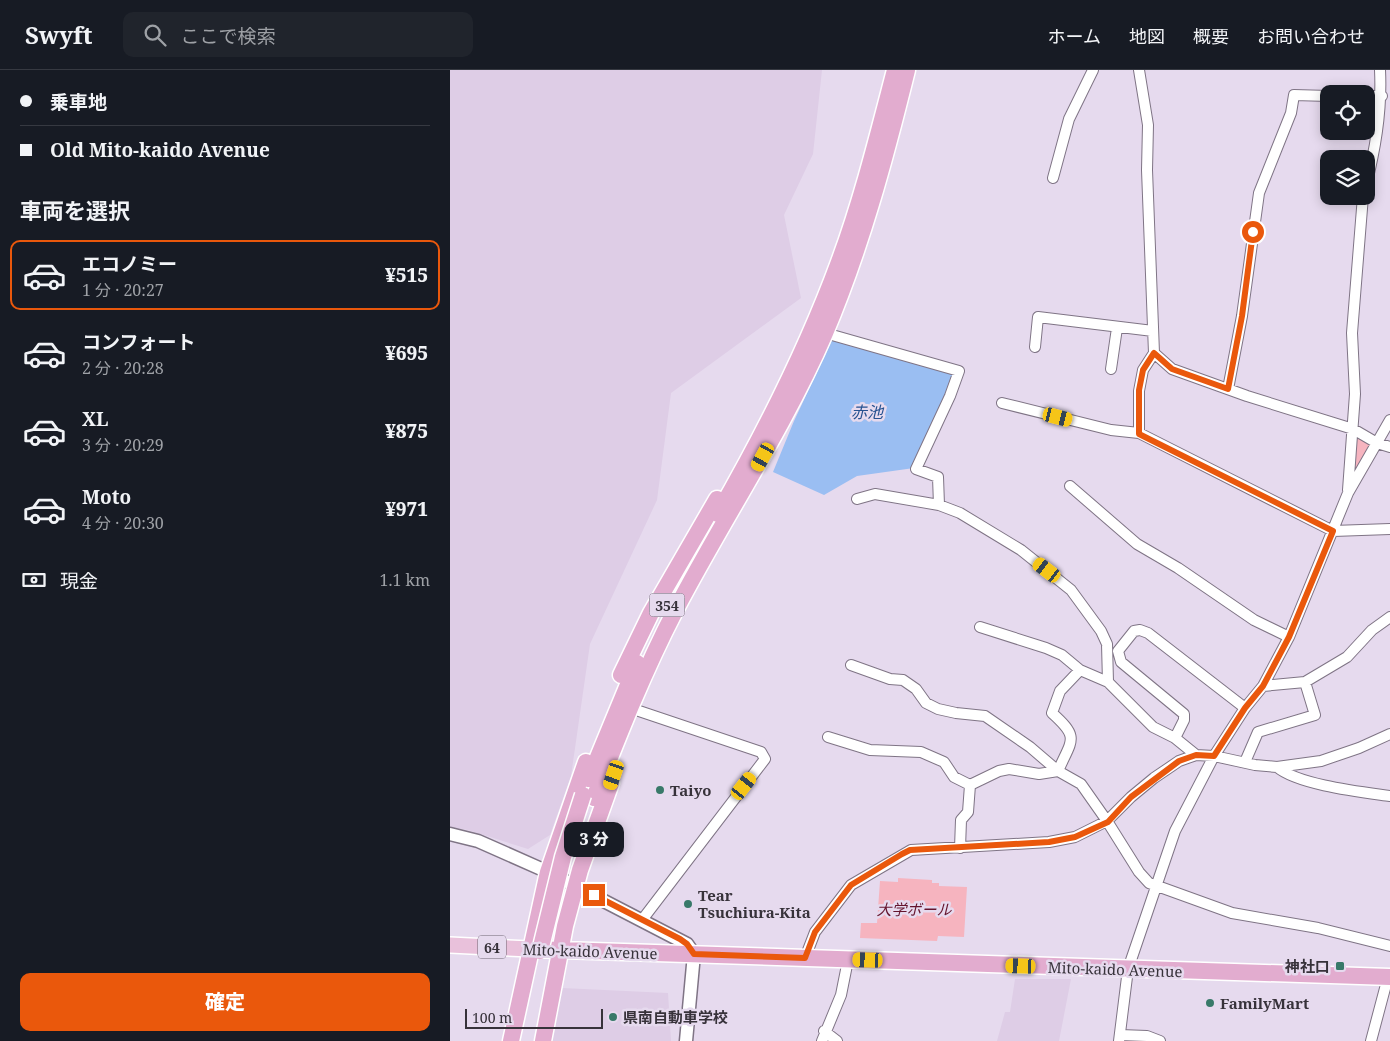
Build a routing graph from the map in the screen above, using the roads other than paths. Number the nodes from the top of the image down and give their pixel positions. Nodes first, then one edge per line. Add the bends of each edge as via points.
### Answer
1 (895, 70) edge
2 (908, 70) edge
3 (1093, 70) edge
4 (1139, 70) edge
5 (1380, 70) edge
6 (1320, 96) edge
7 (1375, 96) edge
8 (1382, 96) junction
9 (1374, 150) edge
10 (1053, 178) dead end
11 (1362, 205) edge
12 (1117, 328) junction
13 (1153, 331) junction
14 (825, 333) junction
15 (1035, 348) dead end
16 (1154, 353) junction
17 (1111, 368) dead end
18 (1228, 389) junction
19 (1002, 403) dead end
20 (1390, 420) edge
21 (772, 427) junction
22 (1353, 429) junction
23 (1139, 434) junction
24 (1377, 443) junction
25 (1390, 448) edge
26 (1070, 486) dead end
27 (1348, 493) junction
28 (857, 499) dead end
29 (939, 505) junction
30 (1390, 529) edge
31 (1333, 531) junction
32 (1390, 617) edge
33 (980, 627) dead end
34 (1289, 637) junction
35 (851, 665) dead end
36 (1080, 670) junction
37 (1108, 682) junction
38 (1305, 682) junction
39 (1263, 686) junction
40 (1245, 708) junction
41 (639, 711) junction
42 (1390, 734) edge
43 (828, 737) dead end
44 (1175, 738) junction
45 (1196, 755) junction
46 (1214, 756) junction
47 (1245, 762) junction
48 (1277, 767) junction
49 (1058, 771) junction
50 (970, 785) junction
51 (1390, 796) edge
52 (1108, 822) junction
53 (450, 834) edge
54 (960, 848) junction
55 (548, 872) junction
56 (576, 886) junction
57 (1157, 886) junction
58 (642, 920) junction
59 (659, 929) junction
60 (450, 945) edge
61 (1390, 946) edge
62 (545, 950) junction
63 (646, 952) junction
64 (694, 954) junction
65 (805, 958) junction
66 (848, 960) junction
67 (1128, 969) junction
68 (1389, 977) edge
69 (823, 1036) edge
70 (1119, 1038) edge
71 (528, 1040) edge
72 (686, 1041) edge
73 (837, 1041) edge
74 (1160, 1041) edge
75 (1371, 1041) edge

1 - 21 highway, 354 via 872,159 839,263
2 - 14 highway, 354 via 870,209
3 - 10 street via 1069,119
4 - 13 street via 1148,126
5 - 8 street
6 - 18 street via 1294,95 1291,113 1259,194
7 - 8 street
8 - 9 street
11 - 22 street via 1352,333
12 - 13 street
12 - 15 street via 1078,320 1038,317
12 - 17 street
13 - 16 street
14 - 21 highway, 354
14 - 29 street via 959,371 916,469 938,477
16 - 18 street via 1172,369
16 - 23 street via 1143,370 1139,390
18 - 22 street
19 - 23 street
20 - 24 street
21 - 41 highway via 748,502 695,594
21 - 55 highway via 723,488 633,648 596,734
21 - 62 highway, 354, bridge via 643,651 611,722 589,796 563,856
22 - 24 street
22 - 27 street
23 - 31 street
24 - 25 street
24 - 27 street
26 - 34 street via 1137,544 1254,620
27 - 31 street
28 - 29 street via 875,494
29 - 37 street via 1021,550 1071,590 1102,631 1107,644
30 - 31 street
31 - 34 street
32 - 38 street via 1372,630 1347,657
33 - 36 street via 1046,648 1062,655
34 - 39 street
35 - 49 street via 902,680 916,689 926,704 938,709 985,716
36 - 37 street
36 - 49 street via 1060,691 1052,713 1069,729 1072,740
37 - 44 street via 1153,727
38 - 39 street
38 - 47 street via 1315,716 1258,732
39 - 40 street
40 - 44 street via 1148,633 1134,631 1118,651 1120,662 1184,714
40 - 46 street
41 - 56 highway
41 - 58 street via 761,752 765,759
42 - 48 street via 1321,761
43 - 50 street via 870,750 921,752 944,762 954,777
44 - 45 street
45 - 46 street
45 - 52 street via 1179,761 1154,778
46 - 47 street
46 - 57 street via 1176,831
47 - 48 street
48 - 51 street via 1302,779
49 - 50 street via 1039,774 1009,769
49 - 52 street via 1081,784
50 - 54 street via 968,812 961,820
52 - 54 street via 1075,837 1049,842
52 - 57 street via 1139,872
53 - 55 street via 478,841
54 - 65 street via 910,850 856,880 815,932
55 - 56 street
55 - 62 highway
56 - 58 street
56 - 62 highway
57 - 61 street via 1232,913 1318,928
57 - 67 street
58 - 59 street
59 - 63 street via 659,939
59 - 64 street via 687,944
60 - 62 main road, Mito-kaido Avenue / 64
62 - 63 highway, Mito-kaido Avenue
62 - 71 highway
63 - 64 highway, Mito-kaido Avenue
64 - 65 highway, Mito-kaido Avenue
64 - 72 street
65 - 66 highway, Mito-kaido Avenue
66 - 67 highway, Mito-kaido Avenue
66 - 69 street via 841,995
67 - 68 highway, Mito-kaido Avenue
67 - 70 street
68 - 75 street
69 - 73 street
70 - 74 street via 1147,1036

